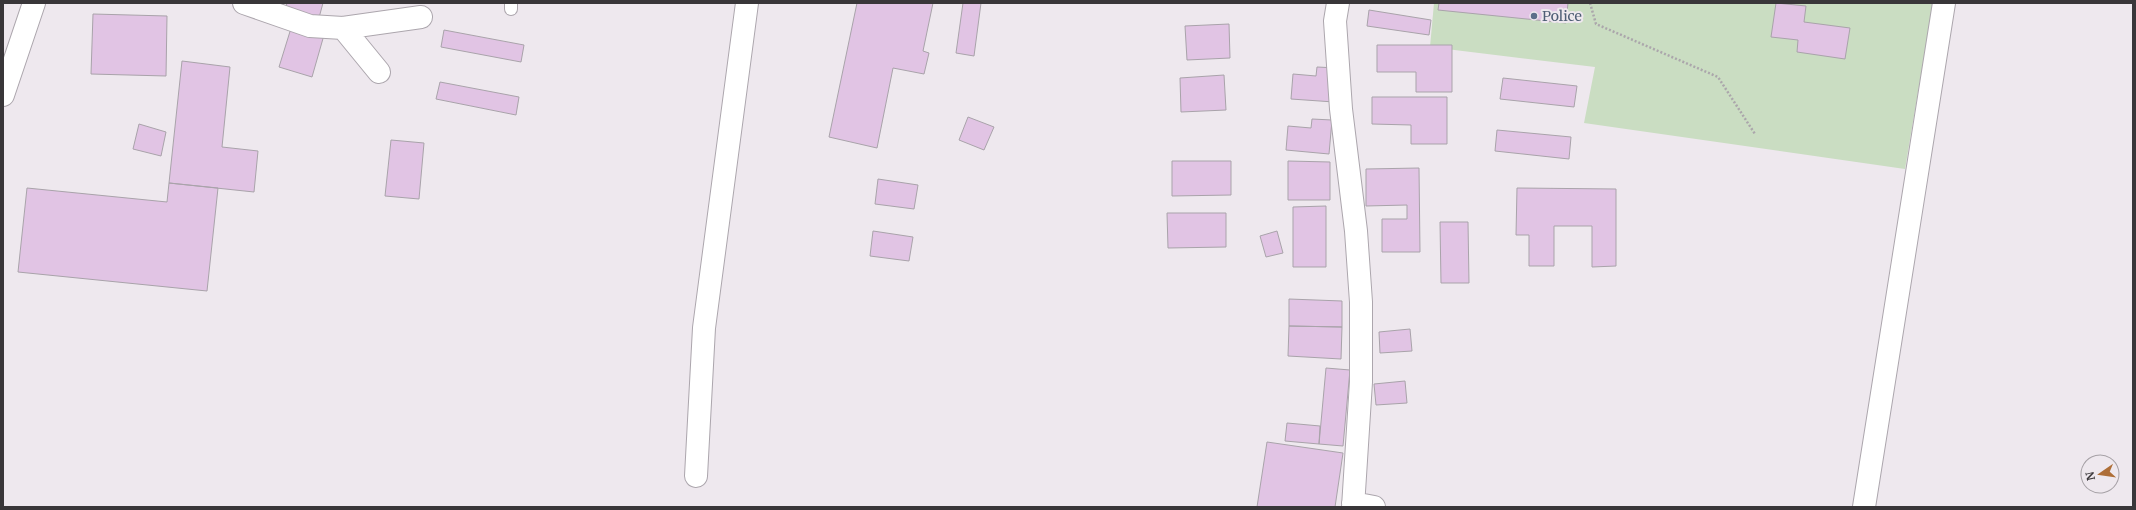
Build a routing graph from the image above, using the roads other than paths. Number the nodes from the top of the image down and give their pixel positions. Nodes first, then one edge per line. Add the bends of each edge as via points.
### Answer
1 (34, 3) edge
2 (244, 3) edge
3 (747, 3) edge
4 (1338, 3) edge
5 (1944, 3) edge
6 (422, 17) dead end
7 (343, 28) junction
8 (379, 72) dead end
9 (3, 95) edge
10 (696, 476) dead end
11 (1360, 506) edge
12 (1864, 507) edge

1 - 9 street
2 - 7 street via 310,26
3 - 10 street via 704,328
4 - 11 street via 1335,21 1341,109 1362,302
5 - 12 street
6 - 7 street
7 - 8 street

